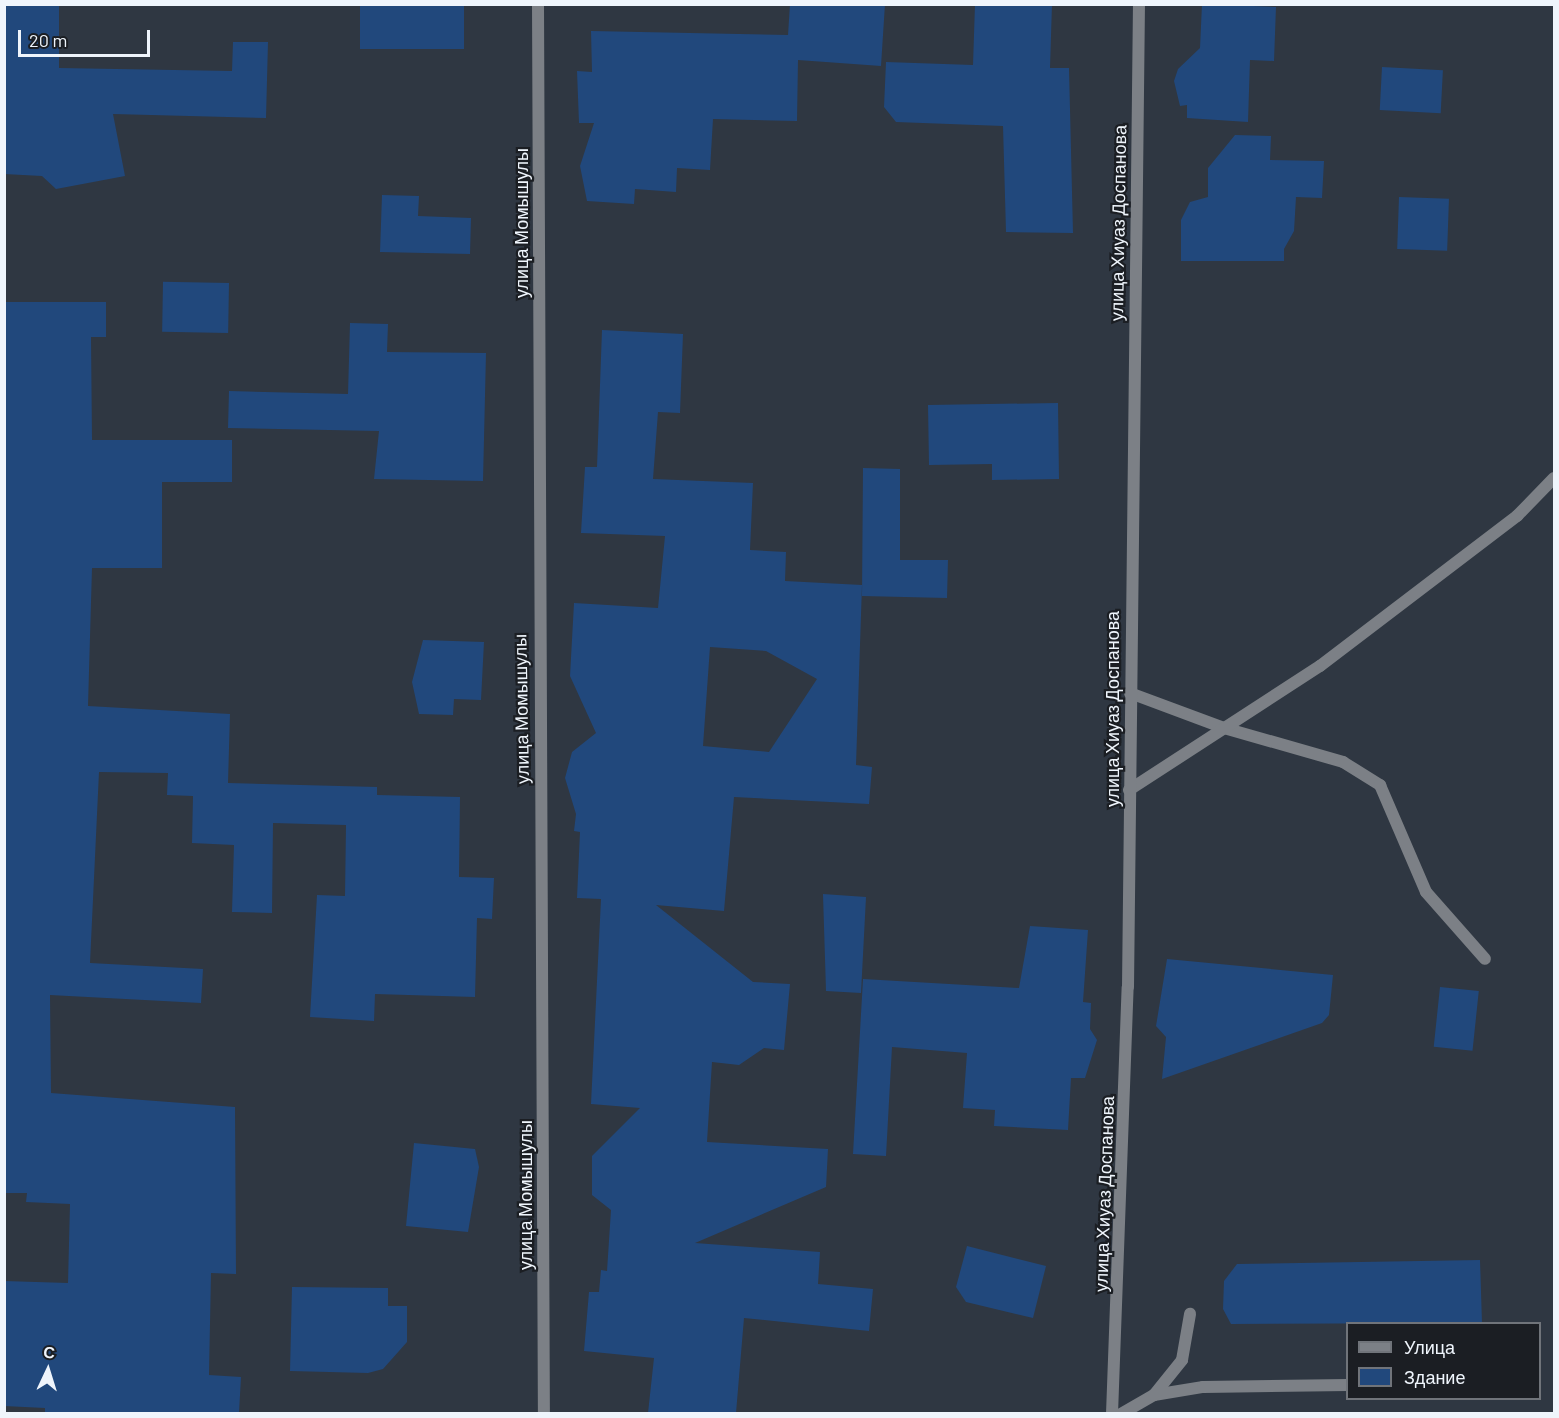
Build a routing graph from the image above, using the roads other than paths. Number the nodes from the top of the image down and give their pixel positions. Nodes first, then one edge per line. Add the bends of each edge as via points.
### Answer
1 (538, 4) edge
2 (1139, 4) edge
3 (1554, 478) edge
4 (1130, 693) junction
5 (1224, 728) junction
6 (1129, 790) junction
7 (1485, 959) dead end
8 (1190, 1314) dead end
9 (1346, 1385) edge
10 (1154, 1395) junction
11 (544, 1413) edge
12 (1112, 1413) edge
13 (1121, 1413) edge

1 - 11 street, улица Момышулы
2 - 4 street, улица Хиуаз Доспанова
3 - 5 street via 1517,516 1320,666
4 - 5 street
4 - 6 street, улица Хиуаз Доспанова
5 - 6 street
5 - 7 street via 1343,762 1380,785 1426,892
6 - 12 street, улица Хиуаз Доспанова via 1123,1189
8 - 10 street via 1182,1360
9 - 10 street via 1203,1387
10 - 13 street

